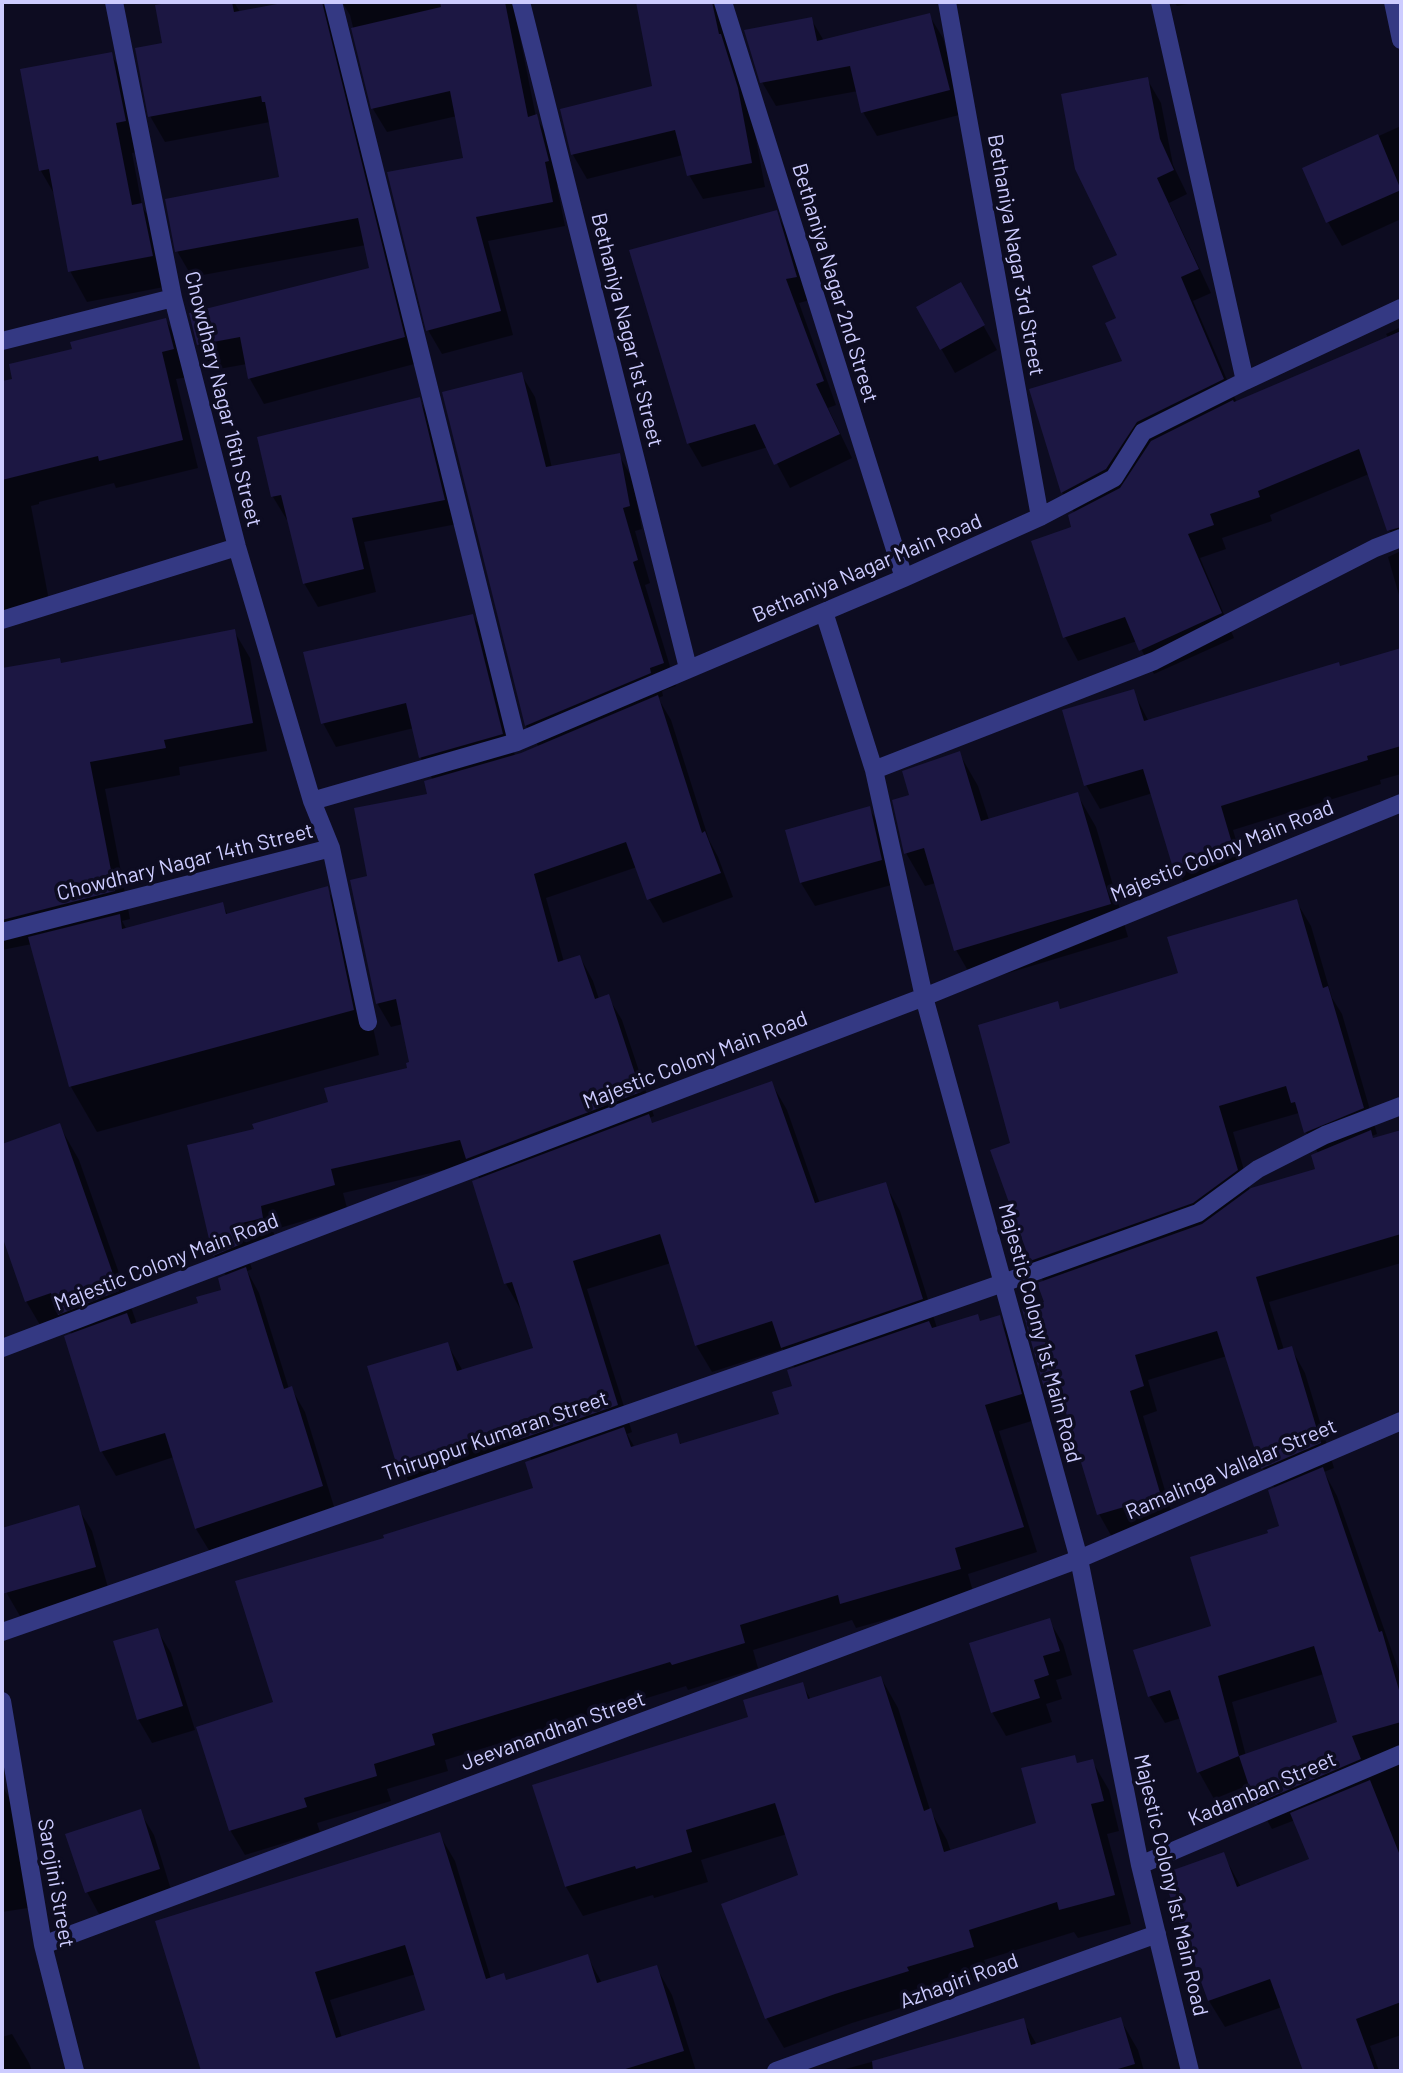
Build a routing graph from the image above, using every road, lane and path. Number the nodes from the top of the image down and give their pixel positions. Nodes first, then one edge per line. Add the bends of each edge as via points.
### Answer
1 (114, 2) edge
2 (332, 2) edge
3 (521, 2) edge
4 (723, 2) edge
5 (947, 2) edge
6 (1160, 2) edge
7 (1393, 2) edge
8 (1401, 40) edge
9 (173, 298) junction
10 (1401, 308) edge
11 (2, 341) edge
12 (1245, 381) junction
13 (1040, 517) junction
14 (1401, 538) edge
15 (237, 547) junction
16 (904, 578) junction
17 (824, 612) junction
18 (2, 620) edge
19 (688, 668) junction
20 (517, 742) junction
21 (874, 770) junction
22 (312, 801) junction
23 (1401, 803) edge
24 (331, 848) junction
25 (2, 932) edge
26 (924, 997) junction
27 (368, 1022) dead end
28 (1401, 1106) edge
29 (1003, 1283) junction
30 (2, 1348) edge
31 (1401, 1421) edge
32 (1079, 1559) junction
33 (2, 1632) edge
34 (2, 1701) edge
35 (1401, 1754) edge
36 (1140, 1865) junction
37 (1157, 1934) junction
38 (43, 1945) junction
39 (75, 2071) edge
40 (776, 2071) edge
41 (1190, 2071) edge

1 - 9 street, Chowdhary Nagar 16th Street
2 - 20 street
3 - 19 street, Bethaniya Nagar 1st Street
4 - 16 street, Bethaniya Nagar 2nd Street
5 - 13 street, Bethaniya Nagar 3rd Street
6 - 12 street
7 - 8 street
9 - 11 street
9 - 15 street, Chowdhary Nagar 16th Street
10 - 12 street, Bethaniya Nagar Main Road
12 - 13 street, Bethaniya Nagar Main Road via 1143,432 1114,478
13 - 16 street, Bethaniya Nagar Main Road
14 - 21 street via 1154,661
15 - 18 street
15 - 22 street, Chowdhary Nagar 16th Street
16 - 17 street, Bethaniya Nagar Main Road
17 - 19 street, Bethaniya Nagar Main Road
17 - 21 street, Majestic Colony 1st Main Road
19 - 20 street, Bethaniya Nagar Main Road
20 - 22 street, Bethaniya Nagar Main Road
21 - 26 street, Majestic Colony 1st Main Road
22 - 24 street, Chowdhary Nagar 14th Street
23 - 26 street, Majestic Colony Main Road
24 - 25 street, Chowdhary Nagar 14th Street
24 - 27 street
26 - 29 street, Majestic Colony 1st Main Road
26 - 30 street, Majestic Colony Main Road
28 - 29 street, Thiruppur Kumaran Street via 1325,1135 1258,1169 1199,1213
29 - 32 street, Majestic Colony 1st Main Road
29 - 33 street, Thiruppur Kumaran Street
31 - 32 street, Ramalinga Vallalar Street
32 - 36 street, Majestic Colony 1st Main Road
32 - 38 street, Jeevanandhan Street
34 - 38 street, Sarojini Street
35 - 36 street, Kadamban Street
36 - 37 street, Majestic Colony 1st Main Road
37 - 40 street, Azhagiri Road
37 - 41 street, Majestic Colony 1st Main Road
38 - 39 street, Sarojini Street

